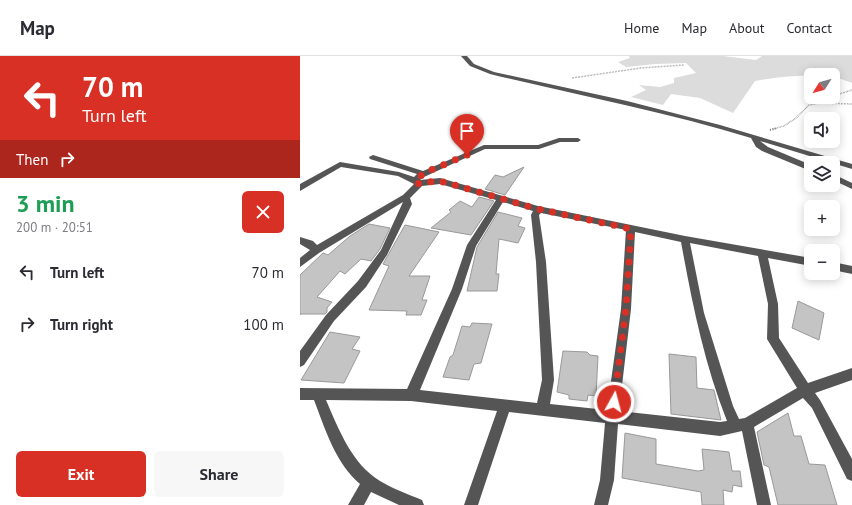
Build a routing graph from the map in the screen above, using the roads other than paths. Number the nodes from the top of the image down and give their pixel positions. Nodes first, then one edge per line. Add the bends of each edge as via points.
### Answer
1 (464, 56) edge
2 (752, 136) junction
3 (578, 140) dead end
4 (373, 157) dead end
5 (804, 165) edge
6 (852, 167) edge
7 (418, 180) junction
8 (840, 180) edge
9 (852, 186) edge
10 (300, 188) edge
11 (406, 197) junction
12 (501, 199) junction
13 (538, 209) junction
14 (631, 229) junction
15 (685, 239) junction
16 (300, 240) edge
17 (316, 250) junction
18 (762, 252) junction
19 (804, 261) edge
20 (300, 263) edge
21 (840, 267) edge
22 (852, 270) edge
23 (300, 362) edge
24 (852, 374) edge
25 (805, 390) junction
26 (300, 394) edge
27 (318, 395) junction
28 (411, 395) junction
29 (505, 406) junction
30 (542, 410) junction
31 (612, 417) junction
32 (741, 425) junction
33 (852, 474) edge
34 (369, 483) junction
35 (354, 505) edge
36 (417, 505) edge
37 (471, 505) edge
38 (601, 505) edge
39 (764, 505) edge

1 - 2 street via 474,67 492,73 627,103
2 - 5 street via 765,149
2 - 6 street
3 - 7 street via 559,140 539,147 484,147
4 - 7 street via 420,172
7 - 10 street via 340,164
7 - 11 street
7 - 12 street via 440,181
8 - 9 street
11 - 17 street
11 - 23 street via 408,204 384,252 362,284 330,318
12 - 13 street
12 - 28 street via 472,245 457,289
13 - 14 street
13 - 30 street via 535,215 541,262 548,380
14 - 15 street
14 - 31 street via 626,309
15 - 18 street
15 - 32 street via 699,313 726,406
16 - 17 street
17 - 20 street
18 - 19 street
18 - 25 street via 773,304 773,339
21 - 22 street
24 - 25 street
25 - 32 street
25 - 33 street via 816,404
26 - 27 street
27 - 28 street
27 - 34 street via 332,430 350,464
28 - 29 street
29 - 30 street
29 - 37 street
30 - 31 street
31 - 32 street via 720,429
31 - 38 street via 607,480
32 - 39 street
34 - 35 street
34 - 36 street

